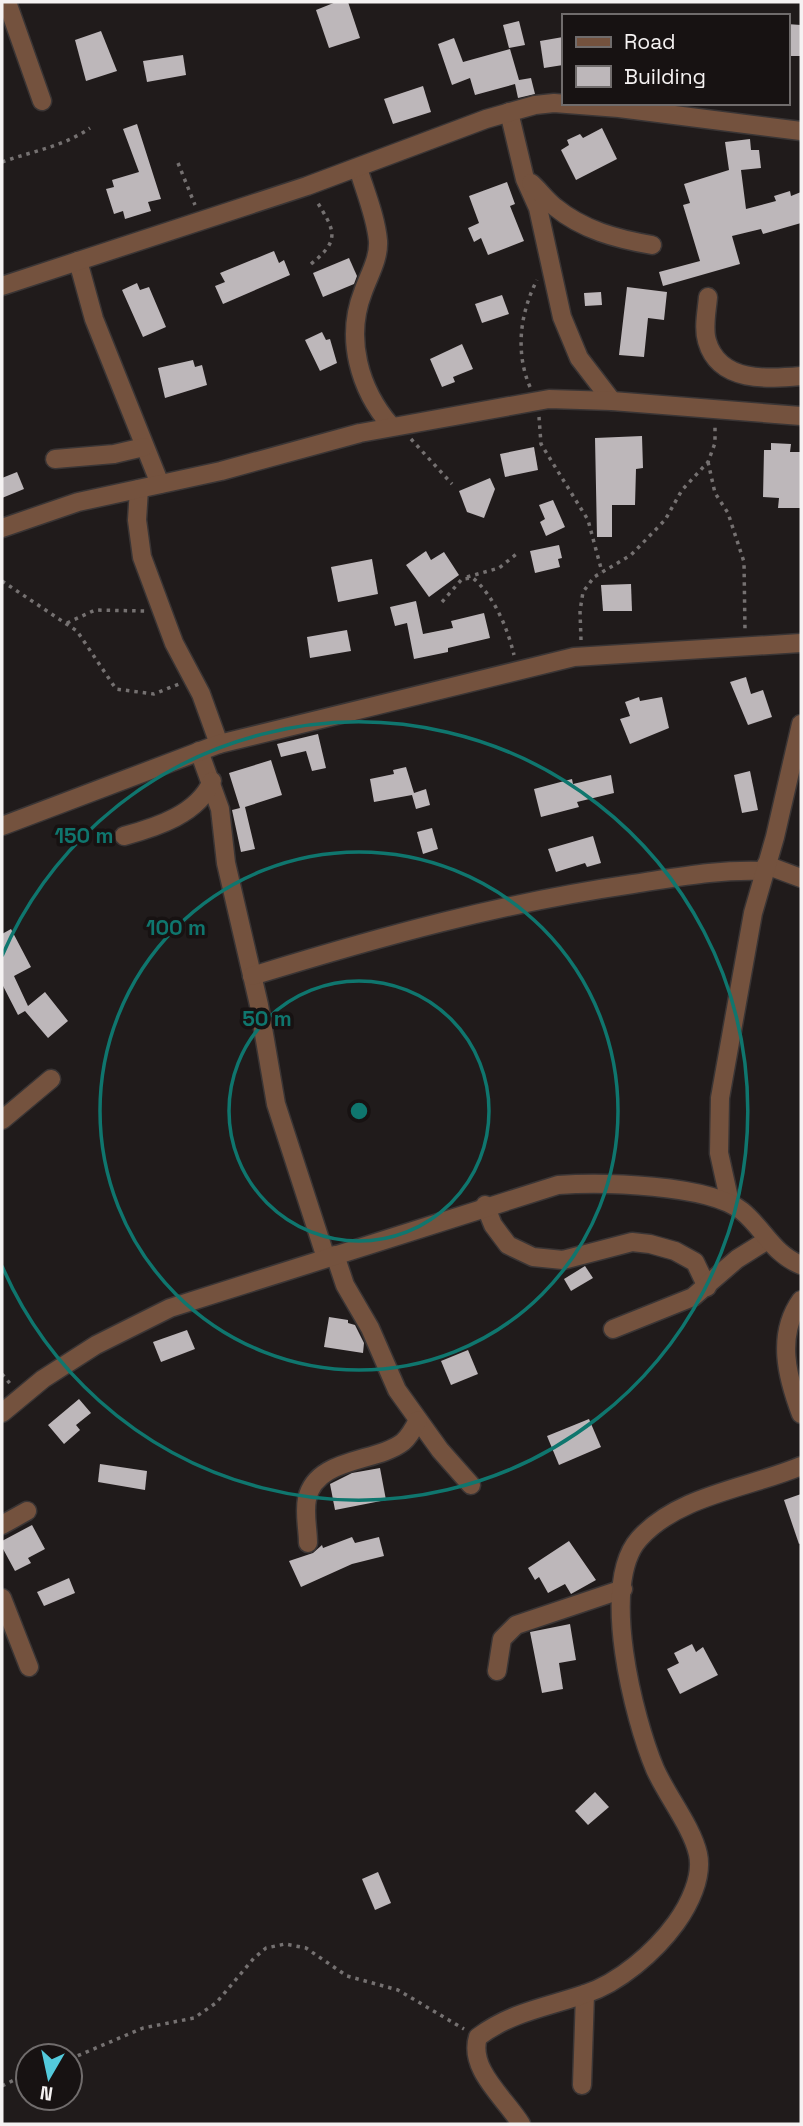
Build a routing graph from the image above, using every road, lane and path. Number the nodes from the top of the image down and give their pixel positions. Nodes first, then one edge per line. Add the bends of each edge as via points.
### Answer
1 (8, 2) edge
2 (42, 101) dead end
3 (562, 104) edge
4 (580, 105) edge
5 (509, 112) junction
6 (90, 128) dead end
7 (801, 131) edge
8 (2, 162) edge
9 (178, 163) dead end
10 (359, 168) junction
11 (525, 179) junction
12 (307, 186) junction
13 (201, 220) junction
14 (652, 245) dead end
15 (78, 261) junction
16 (550, 261) junction
17 (311, 264) dead end
18 (2, 286) edge
19 (708, 297) dead end
20 (801, 376) edge
21 (539, 401) junction
22 (612, 401) junction
23 (714, 410) junction
24 (801, 416) edge
25 (395, 426) junction
26 (145, 447) junction
27 (55, 459) dead end
28 (708, 462) junction
29 (160, 484) junction
30 (452, 484) dead end
31 (139, 489) junction
32 (2, 528) edge
33 (519, 552) dead end
34 (602, 573) junction
35 (462, 579) junction
36 (2, 581) edge
37 (442, 602) dead end
38 (162, 614) junction
39 (67, 623) junction
40 (801, 643) edge
41 (745, 648) junction
42 (582, 656) junction
43 (518, 671) junction
44 (193, 677) junction
45 (801, 724) edge
46 (219, 744) junction
47 (199, 751) junction
48 (212, 782) junction
49 (2, 826) edge
50 (124, 836) dead end
51 (766, 868) junction
52 (801, 878) edge
53 (252, 976) junction
54 (51, 1079) dead end
55 (2, 1120) edge
56 (730, 1203) junction
57 (485, 1205) junction
58 (766, 1241) junction
59 (331, 1257) junction
60 (801, 1265) edge
61 (707, 1287) junction
62 (801, 1300) edge
63 (613, 1329) dead end
64 (2, 1413) edge
65 (801, 1414) edge
66 (418, 1420) junction
67 (801, 1466) edge
68 (471, 1485) dead end
69 (27, 1511) dead end
70 (2, 1525) edge
71 (308, 1543) dead end
72 (623, 1589) junction
73 (2, 1598) edge
74 (29, 1667) dead end
75 (497, 1671) dead end
76 (585, 1994) junction
77 (478, 2036) junction
78 (84, 2053) edge
79 (582, 2085) dead end
80 (521, 2124) edge

1 - 2 street
3 - 5 street
4 - 7 street
5 - 10 street
5 - 11 street
6 - 8 path via 44,152
9 - 13 path
10 - 12 street
10 - 25 street via 378,241 375,265 353,330 367,392
11 - 14 street via 575,221 611,237
11 - 16 street via 538,208
12 - 13 street
12 - 17 path via 332,226 333,236 324,254
13 - 15 street
15 - 18 street
15 - 26 street via 94,319
16 - 21 path via 536,283 520,333 527,380
16 - 22 street via 562,317 579,358
19 - 20 street via 707,342 725,365 757,379
21 - 22 street
21 - 25 street
21 - 34 path via 541,444 588,520
22 - 23 street
23 - 24 street
23 - 28 path via 715,443
25 - 29 street
25 - 30 path
26 - 27 street
26 - 29 street
28 - 34 path via 682,490 650,538
28 - 41 path via 715,493 728,513 744,562
29 - 31 street
31 - 32 street via 78,502
31 - 38 street via 138,535
33 - 35 path via 499,568
34 - 42 path via 583,592
35 - 37 path
35 - 43 path via 473,578 483,586 504,625
36 - 39 path
38 - 39 path via 114,608 95,610
38 - 44 street
39 - 44 path via 116,689 154,694
40 - 41 street
41 - 42 street
42 - 43 street
43 - 46 street
44 - 46 street
45 - 51 street
46 - 47 street
47 - 48 street
47 - 49 street
48 - 50 street via 205,798 161,824
48 - 53 street via 235,911
51 - 52 street
51 - 53 street via 677,875 464,914
51 - 56 street via 752,913 720,1098 719,1153
53 - 59 street via 276,1104
54 - 55 street
56 - 57 street via 663,1188 589,1182 558,1185
56 - 58 street
57 - 59 street
57 - 61 street via 508,1245 533,1257 563,1260 632,1242 650,1244 695,1262
58 - 60 street
58 - 61 street via 737,1259
59 - 64 street via 170,1308 96,1345 43,1379
59 - 66 street via 397,1390
61 - 63 street via 671,1308
62 - 65 street via 785,1357
66 - 68 street
66 - 71 street via 401,1444 335,1468 317,1482 306,1500
67 - 72 street via 689,1505 657,1525 638,1540 626,1560
69 - 70 street
72 - 75 street via 516,1625 502,1639
72 - 76 street via 623,1657 643,1735 698,1854 698,1877 676,1923 657,1944 617,1979
73 - 74 street
76 - 77 street via 535,2007
76 - 79 street
77 - 78 path via 398,1990 347,1976 306,1948 285,1944 267,1948 254,1958 229,1990 194,2018 143,2028
77 - 80 street via 475,2054 483,2072

